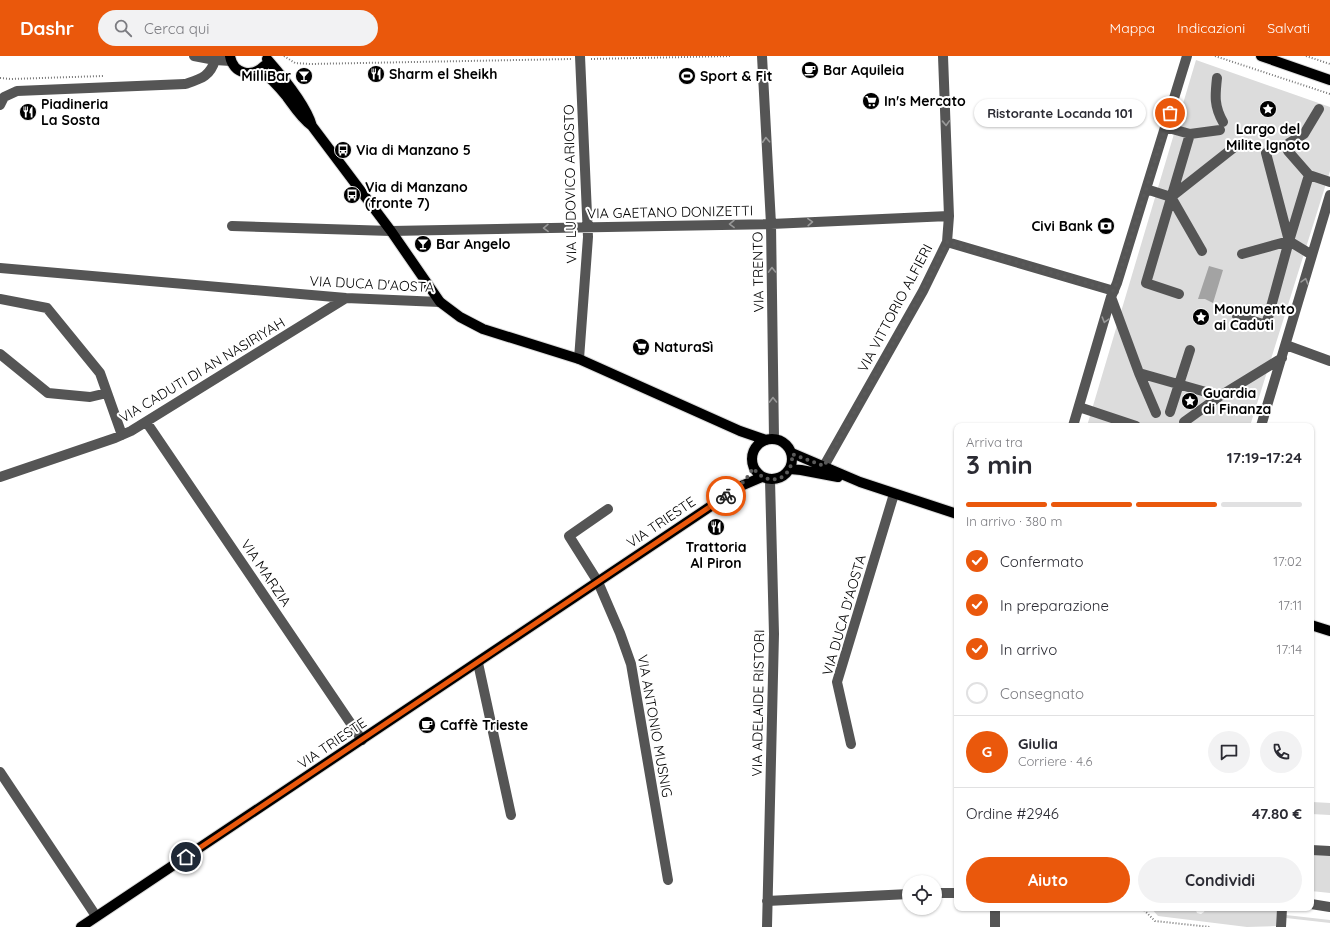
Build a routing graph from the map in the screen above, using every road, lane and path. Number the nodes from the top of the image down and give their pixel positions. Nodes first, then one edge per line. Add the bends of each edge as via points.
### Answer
1 (194, 56) edge
2 (284, 56) edge
3 (732, 56) edge
4 (762, 56) edge
5 (943, 56) edge
6 (1187, 56) edge
7 (1215, 56) edge
8 (1261, 56) edge
9 (1306, 56) edge
10 (268, 57) edge
11 (584, 57) edge
12 (231, 59) edge
13 (567, 59) dead end
14 (215, 60) junction
15 (1330, 64) edge
16 (260, 70) junction
17 (0, 78) edge
18 (1217, 78) dead end
19 (11, 79) dead end
20 (1330, 80) edge
21 (1330, 94) edge
22 (0, 105) edge
23 (1319, 109) dead end
24 (312, 126) junction
25 (1165, 127) junction
26 (1190, 134) junction
27 (1236, 145) dead end
28 (1266, 153) dead end
29 (1309, 175) junction
30 (1330, 182) edge
31 (1146, 189) junction
32 (1330, 195) edge
33 (1172, 197) junction
34 (949, 216) junction
35 (771, 224) junction
36 (232, 226) dead end
37 (587, 228) junction
38 (391, 231) junction
39 (1289, 241) junction
40 (947, 242) junction
41 (1202, 251) dead end
42 (1242, 254) dead end
43 (1312, 254) junction
44 (0, 268) edge
45 (1113, 294) junction
46 (1179, 294) dead end
47 (346, 298) junction
48 (0, 299) edge
49 (440, 302) junction
50 (1237, 316) dead end
51 (1286, 345) junction
52 (1190, 350) dead end
53 (0, 354) edge
54 (1282, 358) junction
55 (579, 359) junction
56 (1330, 361) edge
57 (1139, 373) junction
58 (1179, 384) junction
59 (108, 394) junction
60 (1220, 396) junction
61 (1079, 407) junction
62 (1170, 412) dead end
63 (1156, 413) dead end
64 (1184, 422) dead end
65 (146, 423) junction
66 (1074, 423) edge
67 (1127, 423) edge
68 (1262, 423) edge
69 (740, 431) junction
70 (122, 435) junction
71 (770, 439) junction
72 (755, 447) junction
73 (792, 454) junction
74 (824, 466) junction
75 (753, 468) junction
76 (790, 469) junction
77 (0, 477) edge
78 (766, 478) junction
79 (860, 482) junction
80 (741, 486) junction
81 (894, 494) junction
82 (608, 509) dead end
83 (954, 513) edge
84 (598, 582) junction
85 (1314, 626) edge
86 (1330, 631) edge
87 (478, 663) junction
88 (362, 740) junction
89 (850, 744) dead end
90 (0, 772) edge
91 (511, 815) dead end
92 (1314, 850) edge
93 (1330, 851) edge
94 (668, 880) dead end
95 (942, 893) edge
96 (954, 893) edge
97 (902, 894) edge
98 (767, 902) junction
99 (1314, 904) edge
100 (1330, 907) edge
101 (994, 911) edge
102 (1145, 911) edge
103 (1282, 911) edge
104 (96, 916) junction
105 (81, 927) edge
106 (767, 927) edge
107 (995, 927) edge
108 (1210, 927) edge
109 (1281, 927) edge

1 - 14 street
2 - 13 path via 295,64
3 - 11 path
35 -> 4 street, VIA TRENTO
5 -> 34 street, VIA VITTORIO ALFIERI
6 - 25 street
7 - 21 path
8 - 20 main road
9 - 15 path
10 - 16 main road
10 - 24 main road via 309,116
11 - 37 street, VIA LUDOVICO ARIOSTO
12 - 14 street
12 - 16 main road via 236,69 243,73 252,74
14 - 22 street via 212,69 202,78 185,84 17,91 4,97
16 - 24 main road via 271,78 304,120
17 - 19 path
18 - 26 street via 1216,108 1221,126
23 - 29 street via 1304,134 1289,147
24 - 38 main road
25 - 26 street
25 - 31 street
26 - 33 street
27 - 33 street
28 - 39 street
29 - 30 street
29 - 39 street
31 - 33 street
31 - 45 street
32 - 43 street
33 - 41 street
33 - 46 street via 1146,283
35 -> 34 street, VIA GAETANO DONIZETTI
34 - 40 street, VIA VITTORIO ALFIERI
35 -> 37 street, VIA GAETANO DONIZETTI
71 -> 35 street, VIA TRENTO
36 - 38 street, VIA GAETANO DONIZETTI
37 -> 38 street, VIA GAETANO DONIZETTI
37 - 55 street, VIA LUDOVICO ARIOSTO
38 - 49 main road
39 - 42 street
39 - 43 street
39 - 50 street via 1266,325
40 - 45 street
40 - 74 street, VIA VITTORIO ALFIERI via 923,290
51 -> 43 street
44 - 47 street, VIA DUCA D'AOSTA
45 - 57 street
45 -> 61 street
47 - 49 street, VIA DUCA D'AOSTA
47 - 65 street, VIA CADUTI DI AN NASIRIYAH
48 - 59 street via 47,308 100,373
49 - 55 main road, VIA DUCA D'AOSTA via 460,317 483,328
51 - 54 street
51 - 56 street
52 - 58 street
53 - 59 street via 48,393 90,397
54 - 60 street
54 - 68 street
55 - 69 main road, VIA DUCA D'AOSTA
57 - 58 street
57 - 63 street
58 - 60 street
58 - 62 street
59 - 70 street
60 - 64 street
61 - 66 street
61 - 67 street
65 - 70 street, VIA CADUTI DI AN NASIRIYAH
65 - 88 street, VIA MARZIA
69 - 71 main road, VIA DUCA D'AOSTA
69 - 72 main road, VIA DUCA D'AOSTA
70 - 77 street, VIA CADUTI DI AN NASIRIYAH
71 - 72 main road via 760,442
71 - 73 main road, VIA DUCA D'AOSTA via 782,441
72 - 75 main road via 751,461
73 - 74 main road, VIA DUCA D'AOSTA
73 - 76 main road
74 - 79 main road, VIA DUCA D'AOSTA
75 - 78 main road
75 - 80 main road, VIA TRIESTE
76 - 78 main road via 778,479
76 - 79 main road, VIA DUCA D'AOSTA
78 - 80 main road, VIA TRIESTE
78 - 98 street, VIA ADELAIDE RISTORI via 774,634
79 - 81 main road, VIA DUCA D'AOSTA
80 - 84 main road, VIA TRIESTE
81 - 83 main road, VIA DUCA D'AOSTA
81 - 89 street, VIA DUCA D'AOSTA via 837,682
82 - 84 street via 568,536
84 - 87 main road, VIA TRIESTE
84 - 94 street, VIA ANTONIO MUSNIG via 632,664
85 - 86 main road
87 - 88 main road, VIA TRIESTE
87 - 91 street
88 - 104 main road, VIA TRIESTE
90 - 104 street
92 - 93 street
95 - 96 street
97 - 98 street
98 - 106 street, VIA ADELAIDE RISTORI
99 - 100 street
101 - 107 street
102 - 108 path via 1155,921
103 - 109 street
104 - 105 main road, VIA TRIESTE

